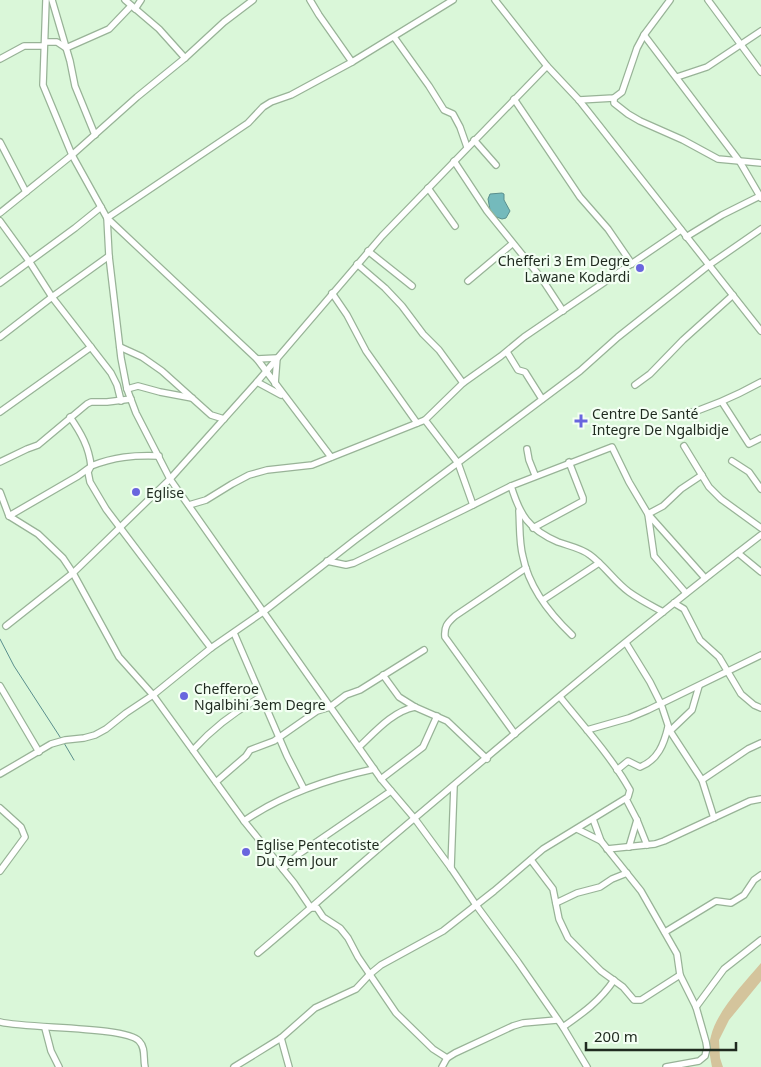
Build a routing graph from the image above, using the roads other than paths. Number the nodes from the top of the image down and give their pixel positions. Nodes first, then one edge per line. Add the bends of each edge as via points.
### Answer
1 (46, 0) edge
2 (52, 0) edge
3 (125, 0) edge
4 (253, 0) edge
5 (310, 0) edge
6 (453, 0) edge
7 (495, 0) edge
8 (670, 0) edge
9 (708, 0) edge
10 (140, 1) edge
11 (133, 8) junction
12 (761, 31) edge
13 (644, 35) junction
14 (394, 37) junction
15 (44, 44) junction
16 (741, 46) junction
17 (66, 48) junction
18 (185, 58) junction
19 (0, 59) edge
20 (352, 62) junction
21 (547, 66) junction
22 (761, 72) edge
23 (677, 77) junction
24 (614, 98) junction
25 (514, 99) junction
26 (579, 100) junction
27 (95, 135) junction
28 (474, 140) junction
29 (0, 142) edge
30 (467, 147) junction
31 (72, 155) junction
32 (454, 161) junction
33 (740, 162) junction
34 (761, 163) edge
35 (496, 166) dead end
36 (428, 188) junction
37 (26, 192) junction
38 (761, 197) edge
39 (101, 207) junction
40 (0, 213) edge
41 (107, 218) junction
42 (0, 221) edge
43 (454, 226) dead end
44 (761, 228) edge
45 (681, 230) junction
46 (686, 237) junction
47 (512, 244) junction
48 (368, 251) junction
49 (109, 256) junction
50 (29, 261) junction
51 (357, 264) junction
52 (632, 264) junction
53 (709, 265) junction
54 (468, 281) dead end
55 (0, 282) edge
56 (412, 286) dead end
57 (332, 293) junction
58 (733, 295) junction
59 (52, 297) junction
60 (326, 299) junction
61 (336, 300) junction
62 (563, 311) junction
63 (761, 331) edge
64 (0, 337) edge
65 (91, 347) junction
66 (120, 347) junction
67 (507, 352) junction
68 (278, 358) junction
69 (257, 359) junction
70 (265, 372) junction
71 (257, 382) junction
72 (761, 382) edge
73 (463, 383) junction
74 (275, 384) junction
75 (635, 385) dead end
76 (128, 389) junction
77 (285, 397) junction
78 (192, 398) junction
79 (131, 399) junction
80 (542, 399) junction
81 (121, 401) junction
82 (722, 402) junction
83 (0, 412) edge
84 (680, 416) dead end
85 (70, 417) junction
86 (224, 418) junction
87 (425, 420) junction
88 (416, 424) junction
89 (761, 438) edge
90 (684, 446) dead end
91 (527, 448) dead end
92 (158, 456) junction
93 (331, 457) junction
94 (732, 461) dead end
95 (0, 462) edge
96 (569, 462) junction
97 (458, 463) junction
98 (91, 466) junction
99 (535, 475) junction
100 (702, 475) junction
101 (170, 479) junction
102 (510, 486) junction
103 (761, 488) edge
104 (0, 492) edge
105 (189, 505) junction
106 (474, 505) junction
107 (518, 509) junction
108 (648, 514) junction
109 (9, 516) junction
110 (120, 526) junction
111 (533, 528) junction
112 (761, 528) edge
113 (761, 535) edge
114 (738, 553) junction
115 (327, 561) junction
116 (599, 563) junction
117 (526, 568) junction
118 (761, 572) edge
119 (73, 573) junction
120 (705, 578) junction
121 (686, 593) junction
122 (543, 600) junction
123 (674, 603) junction
124 (263, 612) junction
125 (663, 612) junction
126 (6, 626) dead end
127 (234, 633) junction
128 (572, 635) dead end
129 (626, 643) junction
130 (211, 648) junction
131 (424, 650) dead end
132 (761, 654) edge
133 (727, 672) junction
134 (383, 675) junction
135 (0, 686) edge
136 (699, 686) junction
137 (153, 695) junction
138 (261, 697) junction
139 (560, 698) junction
140 (409, 702) junction
141 (660, 704) junction
142 (330, 706) junction
143 (415, 707) junction
144 (761, 708) edge
145 (405, 709) junction
146 (437, 716) junction
147 (669, 729) junction
148 (587, 730) junction
149 (515, 734) junction
150 (279, 738) junction
151 (761, 743) edge
152 (358, 747) junction
153 (193, 750) junction
154 (40, 752) junction
155 (487, 759) junction
156 (374, 769) junction
157 (617, 770) junction
158 (0, 774) edge
159 (381, 779) junction
160 (702, 780) junction
161 (216, 782) junction
162 (454, 786) junction
163 (304, 789) junction
164 (392, 791) junction
165 (626, 799) junction
166 (761, 799) edge
167 (0, 808) edge
168 (3, 816) edge
169 (714, 818) junction
170 (415, 819) junction
171 (593, 819) junction
172 (637, 820) junction
173 (244, 821) junction
174 (577, 829) junction
175 (601, 841) junction
176 (647, 845) junction
177 (629, 847) junction
178 (607, 849) junction
179 (531, 860) junction
180 (452, 868) junction
181 (283, 869) junction
182 (0, 871) edge
183 (627, 873) junction
184 (761, 875) edge
185 (556, 903) junction
186 (476, 905) junction
187 (311, 908) junction
188 (664, 932) junction
189 (761, 940) edge
190 (258, 953) dead end
191 (370, 974) junction
192 (680, 975) junction
193 (614, 980) junction
194 (696, 1007) junction
195 (557, 1020) junction
196 (0, 1022) edge
197 (563, 1027) junction
198 (44, 1028) junction
199 (281, 1038) junction
200 (447, 1058) junction
201 (668, 1066) edge
202 (59, 1067) edge
203 (145, 1067) edge
204 (234, 1067) edge
205 (289, 1067) edge
206 (442, 1067) edge
207 (587, 1067) edge
208 (686, 1067) edge

1 - 15 street
2 - 17 street
3 - 11 street
4 - 18 street
5 - 20 street
6 - 14 street
7 - 21 street
8 - 13 street
9 - 16 street
10 - 11 street
11 - 17 street via 110,29
11 - 18 street via 159,29
12 - 16 street
13 - 23 street
13 - 24 street via 624,89
14 - 20 street
14 - 30 street via 444,110 455,118
15 - 17 street via 58,42
15 - 19 street via 24,46
15 - 31 street via 43,85
16 - 22 street
16 - 23 street via 707,67
17 - 27 street via 75,86
18 - 27 street
20 - 41 street via 263,107 248,123
21 - 25 street
21 - 26 street
23 - 33 street
24 - 26 street
24 - 33 street via 618,107 640,121 718,159
25 - 28 street
25 - 52 street via 580,196
26 - 45 street
27 - 31 street
28 - 30 street
28 - 35 street
29 - 37 street
30 - 32 street
31 - 37 street
31 - 39 street
32 - 36 street
32 - 47 street
33 - 34 street
33 - 38 street
36 - 43 street
36 - 48 street
37 - 40 street
38 - 46 street
39 - 41 street
39 - 50 street
41 - 49 street
41 - 69 street
42 - 50 street
44 - 53 street
45 - 46 street
45 - 52 street
46 - 53 street
47 - 54 street
47 - 62 street via 542,279
48 - 51 street
48 - 56 street
49 - 59 street
49 - 66 street
50 - 55 street
50 - 59 street
51 - 57 street
51 - 73 street via 402,306
52 - 62 street
53 - 58 street
53 - 80 street
57 - 60 street
57 - 61 street
58 - 63 street
58 - 75 street
59 - 64 street
59 - 65 street
60 - 61 street
60 - 68 street
61 - 88 street
62 - 67 street
65 - 81 street via 111,373
65 - 83 street
66 - 76 street
66 - 78 street via 142,357
67 - 73 street
67 - 80 street via 518,370 528,375
68 - 69 street
68 - 70 street
68 - 74 street
69 - 70 street
70 - 71 street
70 - 74 street
71 - 77 street
71 - 86 street
72 - 82 street
73 - 87 street
74 - 77 street
76 - 78 street via 138,386
76 - 79 street
77 - 93 street
78 - 86 street via 211,416
79 - 81 street
79 - 92 street
80 - 97 street
81 - 85 street via 91,402
82 - 84 street
82 - 89 street via 749,444
85 - 95 street via 38,445
85 - 98 street via 90,452
86 - 101 street
87 - 88 street
87 - 97 street
88 - 93 street
90 - 100 street
91 - 99 street
92 - 98 street via 132,455
92 - 101 street
93 - 105 street via 312,465 258,472 206,500
94 - 103 street via 749,472
96 - 99 street
96 - 108 street via 612,447
96 - 111 street via 583,501
97 - 106 street
97 - 115 street
98 - 109 street
98 - 110 street via 88,472 90,482
99 - 102 street
100 - 108 street
100 - 112 street via 721,499
101 - 105 street
101 - 110 street
102 - 106 street
102 - 107 street
104 - 109 street
105 - 124 street
106 - 115 street via 354,562 346,565
107 - 111 street
107 - 117 street
108 - 120 street
108 - 121 street via 654,556
109 - 119 street via 38,534 63,558
110 - 119 street
110 - 130 street
111 - 116 street via 558,542 582,550
113 - 114 street
114 - 118 street
114 - 120 street
115 - 124 street
116 - 122 street
116 - 125 street via 629,592
117 - 122 street
117 - 149 street via 455,616 444,629 445,638
119 - 126 street
119 - 137 street via 119,657
120 - 121 street
121 - 123 street
122 - 128 street
123 - 125 street
123 - 133 street via 684,609 700,640 719,657
124 - 127 street
124 - 142 street
125 - 129 street
127 - 130 street
127 - 138 street
129 - 139 street
129 - 141 street via 642,666
130 - 137 street
131 - 134 street
132 - 133 street
133 - 136 street
133 - 144 street via 741,694
134 - 140 street via 399,697
134 - 142 street
135 - 154 street
136 - 141 street
136 - 147 street via 692,710
137 - 153 street
137 - 154 street via 95,735 58,741
138 - 150 street
138 - 153 street via 240,708
139 - 148 street
139 - 149 street
140 - 143 street
140 - 145 street
141 - 147 street
141 - 148 street via 629,718
142 - 150 street
142 - 152 street
143 - 145 street
143 - 146 street
145 - 152 street
146 - 155 street via 457,729
146 - 159 street via 423,747
147 - 157 street via 664,744 652,760 640,767 628,761
147 - 160 street
148 - 157 street
149 - 155 street
150 - 161 street via 250,750
150 - 163 street
151 - 160 street
152 - 156 street
153 - 161 street
154 - 158 street
155 - 162 street
156 - 159 street
156 - 163 street
157 - 165 street via 630,790
159 - 164 street
160 - 169 street
161 - 173 street
162 - 170 street
162 - 180 street
163 - 173 street via 264,807
164 - 170 street
164 - 181 street via 299,854
165 - 171 street
165 - 172 street
166 - 169 street via 750,800
167 - 168 street
168 - 182 street via 21,827 24,837
169 - 176 street
170 - 180 street
170 - 187 street
171 - 174 street
171 - 175 street
172 - 176 street
172 - 177 street
173 - 181 street
174 - 175 street
174 - 179 street
175 - 178 street
176 - 177 street
177 - 178 street
178 - 183 street
179 - 185 street via 552,889
179 - 186 street
180 - 186 street
181 - 187 street
183 - 185 street
183 - 188 street
184 - 188 street via 744,895 731,903 716,901
185 - 193 street via 568,938
186 - 191 street via 437,935
186 - 195 street
187 - 190 street
187 - 191 street via 316,908 340,928
188 - 192 street via 677,954
189 - 194 street via 724,969
191 - 199 street via 356,989 315,1008
191 - 200 street via 396,1013 433,1049
192 - 193 street via 638,1001
192 - 194 street
193 - 197 street via 593,1006
194 - 201 street via 707,1048 705,1056 698,1061
195 - 197 street
195 - 200 street via 513,1026
196 - 198 street
197 - 207 street
198 - 202 street
198 - 203 street via 113,1032 137,1039 143,1048
199 - 204 street
199 - 205 street
200 - 206 street
201 - 208 street

